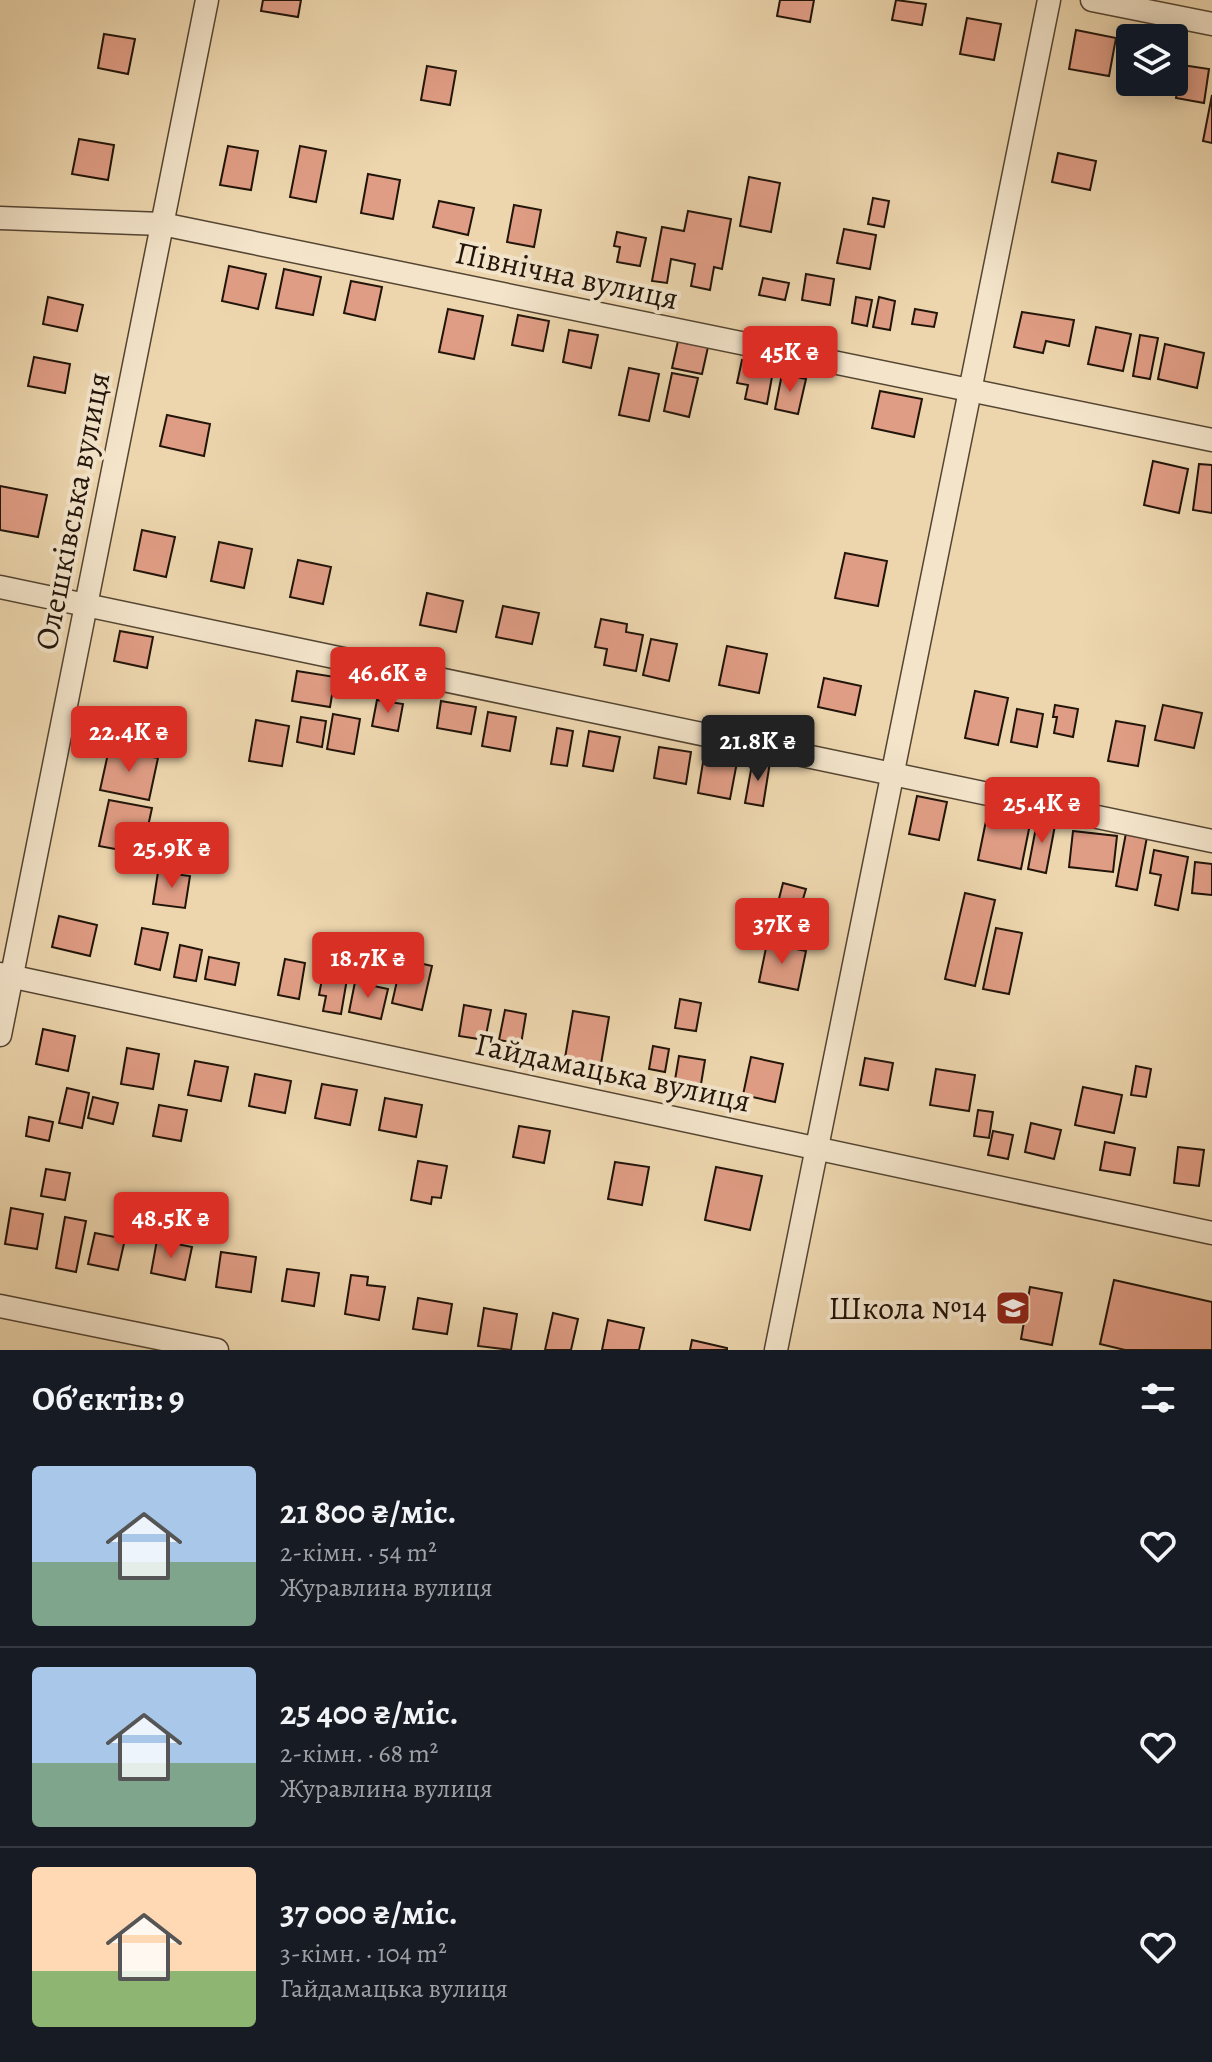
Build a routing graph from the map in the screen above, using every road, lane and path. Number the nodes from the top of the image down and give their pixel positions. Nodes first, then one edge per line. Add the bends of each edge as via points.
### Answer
1 (207, 0) edge
2 (1049, 0) edge
3 (1092, 0) edge
4 (1212, 24) edge
5 (0, 218) edge
6 (162, 224) junction
7 (970, 390) junction
8 (1212, 440) edge
9 (0, 587) edge
10 (86, 604) junction
11 (892, 774) junction
12 (1212, 841) edge
13 (6, 975) edge
14 (0, 1035) edge
15 (817, 1148) junction
16 (1212, 1233) edge
17 (0, 1306) edge
18 (217, 1350) edge
19 (776, 1350) edge

1 - 6 street, Олешківська вулиця
2 - 7 street
3 - 4 street
5 - 6 street, Північна вулиця
6 - 7 street, Північна вулиця
6 - 10 street, Олешківська вулиця
7 - 8 street, Північна вулиця
7 - 11 street
9 - 10 street
10 - 11 street
10 - 13 street, Олешківська вулиця
11 - 12 street
11 - 15 street
13 - 14 street, Олешківська вулиця
13 - 15 street, Гайдамацька вулиця
15 - 16 street, Гайдамацька вулиця
15 - 19 street
17 - 18 street

